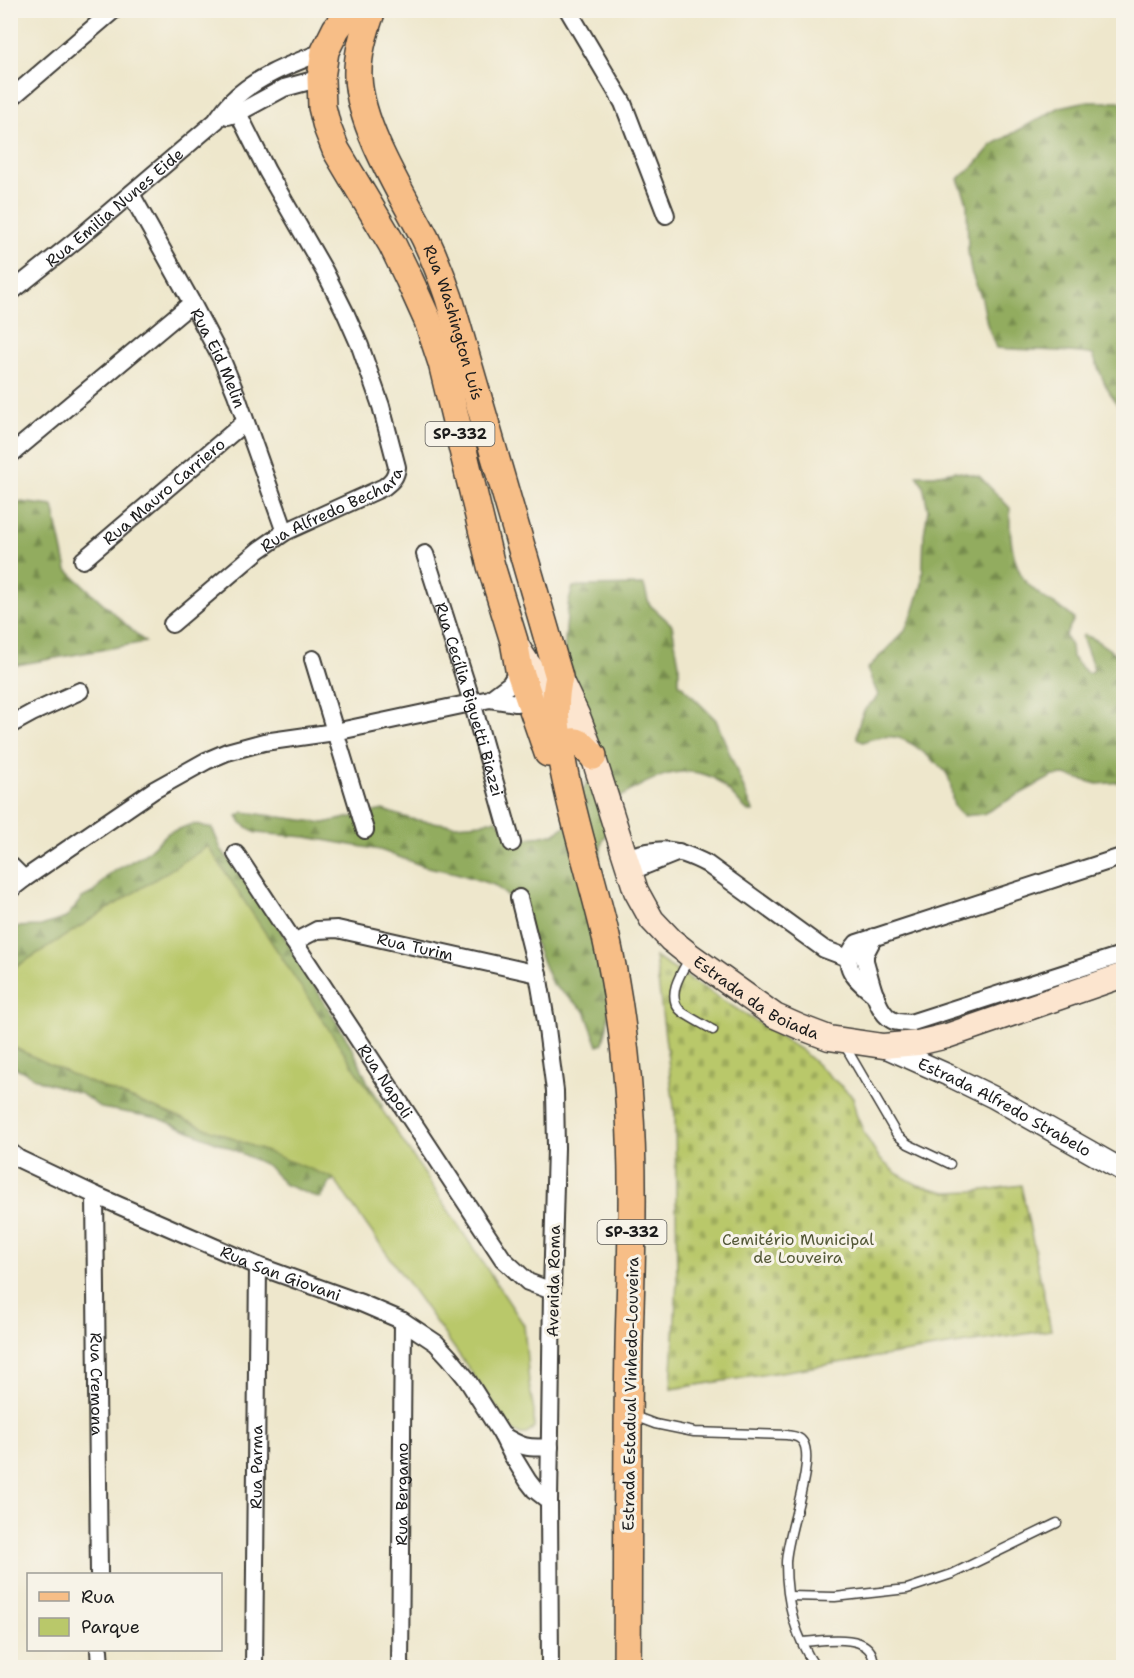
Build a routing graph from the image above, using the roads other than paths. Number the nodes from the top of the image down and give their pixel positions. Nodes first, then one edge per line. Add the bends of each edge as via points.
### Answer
1 (114, 10) edge
2 (568, 10) edge
3 (354, 11) edge
4 (325, 51) junction
5 (358, 69) junction
6 (321, 78) junction
7 (12, 95) edge
8 (235, 107) junction
9 (130, 194) junction
10 (666, 215) dead end
11 (10, 293) edge
12 (192, 303) junction
13 (245, 422) junction
14 (10, 454) edge
15 (285, 532) junction
16 (425, 554) dead end
17 (83, 560) dead end
18 (532, 589) junction
19 (502, 599) junction
20 (172, 624) dead end
21 (514, 641) junction
22 (314, 658) dead end
23 (519, 669) junction
24 (80, 691) dead end
25 (562, 692) junction
26 (490, 699) junction
27 (528, 700) junction
28 (472, 702) junction
29 (10, 725) edge
30 (335, 732) junction
31 (559, 748) junction
32 (593, 756) junction
33 (570, 803) junction
34 (365, 830) dead end
35 (512, 843) dead end
36 (236, 854) dead end
37 (1124, 856) edge
38 (10, 865) edge
39 (627, 865) junction
40 (24, 879) junction
41 (10, 890) edge
42 (519, 898) dead end
43 (874, 937) junction
44 (294, 942) junction
45 (1124, 954) edge
46 (691, 956) junction
47 (848, 958) junction
48 (538, 974) junction
49 (1124, 975) edge
50 (876, 996) junction
51 (713, 1030) dead end
52 (947, 1036) junction
53 (841, 1040) junction
54 (884, 1046) junction
55 (948, 1075) junction
56 (13, 1157) edge
57 (950, 1164) dead end
58 (1124, 1172) edge
59 (95, 1195) junction
60 (258, 1266) junction
61 (552, 1291) junction
62 (403, 1321) junction
63 (628, 1414) junction
64 (502, 1435) junction
65 (550, 1447) junction
66 (549, 1502) junction
67 (1058, 1523) dead end
68 (99, 1573) edge
69 (789, 1596) junction
70 (802, 1642) junction
71 (99, 1651) edge
72 (99, 1668) edge
73 (254, 1668) edge
74 (400, 1668) edge
75 (550, 1668) edge
76 (627, 1668) edge
77 (816, 1668) edge
78 (873, 1668) edge

1 - 7 street
2 - 10 street via 623,103
3 - 4 main road, SP-332 via 336,29
3 - 5 main road, Rua Washington Luís / SP-332 via 365,31
4 - 5 main road via 343,51
4 - 6 main road, SP-332
4 - 8 street, Rua Emilia Nunes Eide via 251,86
5 - 6 main road via 340,81
5 - 18 main road, Rua Washington Luís / SP-332 via 366,113 379,149 439,269 449,298
6 - 8 street, Rua Emilia Nunes Eide via 284,87
6 - 19 main road, SP-332 via 322,107 336,150 392,244 428,321
8 - 9 street, Rua Emilia Nunes Eide
8 - 15 street, Rua Alfredo Bechara via 345,312 381,406 398,466 392,481 384,487
9 - 11 street, Rua Emilia Nunes Eide
9 - 12 street, Rua Eid Melin
12 - 13 street, Rua Eid Melin via 222,360
12 - 14 street
13 - 15 street, Rua Eid Melin
13 - 17 street, Rua Mauro Carriero
15 - 20 street, Rua Alfredo Bechara
16 - 28 street, Rua Cecília Biguetti Biazzi
18 - 19 main road
18 - 25 main road, Rua Washington Luís / SP-332
19 - 21 main road, SP-332
21 - 23 main road, SP-332
21 - 25 main road via 535,673
22 - 30 street
23 - 26 street via 510,684
23 - 27 main road, SP-332
24 - 29 street
25 - 27 street
25 - 31 main road, SP-332 via 554,720
25 - 32 main road, Estrada da Boiada
26 - 27 street via 516,703
26 - 28 street
27 - 33 main road, SP-332
28 - 30 street
28 - 35 street, Rua Cecília Biguetti Biazzi
30 - 34 street
30 - 40 street via 264,742 206,761 154,790
31 - 32 main road via 577,742
31 - 33 main road, SP-332
32 - 39 main road, Estrada da Boiada
33 - 63 main road, Estrada Estadual Vinhedo-Louveira / SP-332 via 608,948 623,1044 632,1209
36 - 44 street, Rua Napoli
37 - 43 street
38 - 40 street
39 - 46 main road, Estrada da Boiada via 652,920
39 - 47 street via 653,864 680,851 707,864 824,949
40 - 41 street
42 - 48 street, Avenida Roma
43 - 47 street via 857,943
43 - 50 street via 865,961
44 - 48 street, Rua Turim via 317,930 337,929
44 - 61 street, Rua Napoli via 503,1259 528,1282
45 - 50 street via 910,1023 893,1021 882,1013
46 - 51 lane via 674,990 676,1000 680,1009
46 - 53 main road, Estrada da Boiada via 775,1016
47 - 50 street via 854,976
48 - 61 street, Avenida Roma via 555,1091
49 - 52 main road, Estrada da Boiada
52 - 54 main road, Estrada da Boiada
52 - 55 street via 944,1054
53 - 54 main road, Estrada da Boiada
53 - 57 lane via 897,1135
54 - 55 street, Estrada Alfredo Strabelo
55 - 58 street, Estrada Alfredo Strabelo
56 - 59 street, Rua San Giovani
59 - 60 street, Rua San Giovani
59 - 68 street, Rua Cremona
60 - 62 street, Rua San Giovani
60 - 73 street, Rua Parma
61 - 65 street, Avenida Roma
62 - 64 street, Rua San Giovani via 450,1357
62 - 74 street, Rua Bergamo
63 - 69 lane via 694,1432 787,1435 802,1441 806,1468 788,1544
63 - 76 main road, Estrada Estadual Vinhedo-Louveira / SP-332
64 - 65 street via 523,1447
64 - 66 street, Rua San Giovani via 528,1481
65 - 66 street, Avenida Roma
66 - 75 street, Avenida Roma
67 - 69 lane via 952,1574 906,1589 835,1598
69 - 70 lane
70 - 77 lane
70 - 78 lane via 845,1639 863,1644 873,1656
71 - 72 street

